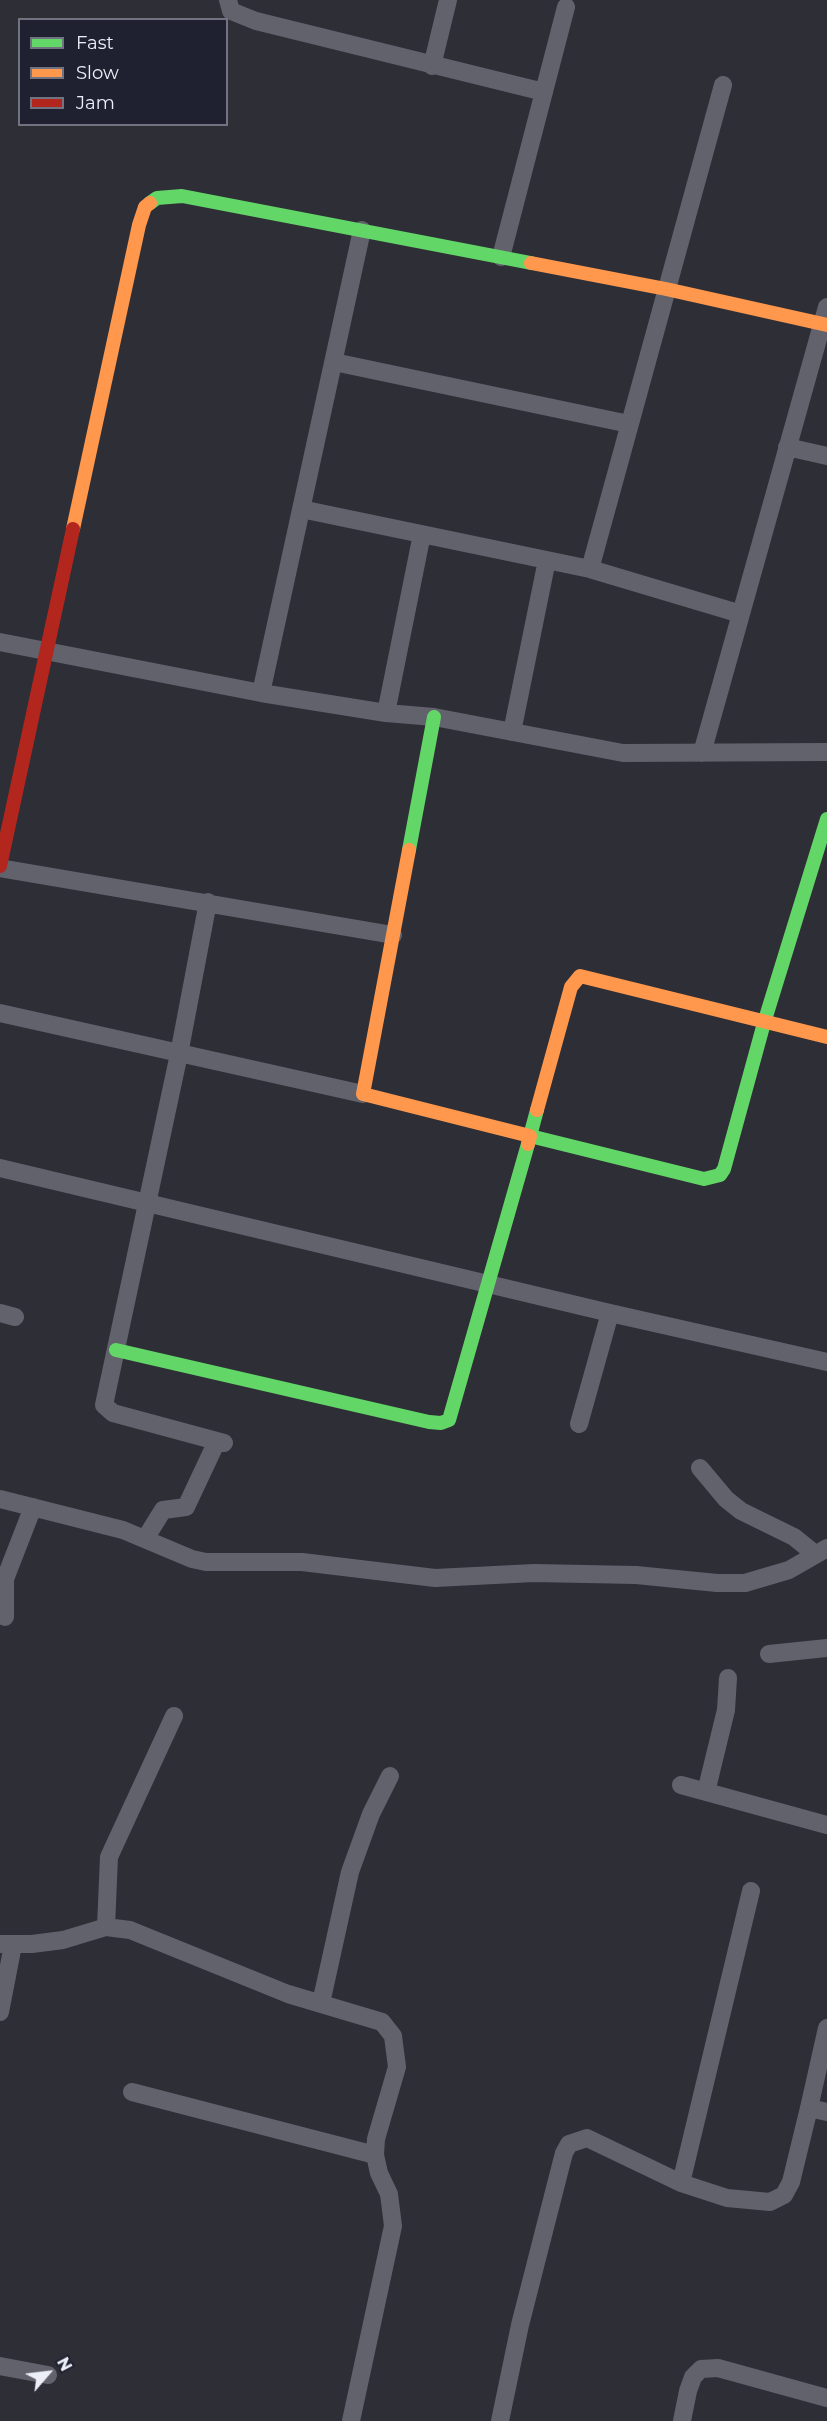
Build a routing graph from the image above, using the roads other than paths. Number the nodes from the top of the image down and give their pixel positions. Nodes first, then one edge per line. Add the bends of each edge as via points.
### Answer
1 (228, 0) edge
2 (448, 0) edge
3 (566, 7) dead end
4 (432, 66) junction
5 (723, 85) dead end
6 (544, 92) junction
7 (362, 230) junction
8 (501, 257) junction
9 (666, 289) junction
10 (825, 319) edge
11 (334, 362) junction
12 (629, 424) junction
13 (788, 447) junction
14 (827, 456) edge
15 (301, 509) junction
16 (423, 534) junction
17 (547, 560) junction
18 (590, 569) junction
19 (741, 614) junction
20 (0, 642) edge
21 (45, 651) junction
22 (261, 693) junction
23 (386, 713) junction
24 (434, 717) junction
25 (512, 732) junction
26 (827, 752) edge
27 (702, 753) junction
28 (827, 819) edge
29 (0, 867) edge
30 (208, 902) junction
31 (393, 935) junction
32 (0, 1013) edge
33 (764, 1023) junction
34 (827, 1037) edge
35 (179, 1054) junction
36 (363, 1094) junction
37 (530, 1136) junction
38 (0, 1168) edge
39 (148, 1204) junction
40 (489, 1284) junction
41 (610, 1314) junction
42 (116, 1350) junction
43 (827, 1362) edge
44 (579, 1424) dead end
45 (700, 1468) dead end
46 (0, 1499) edge
47 (33, 1507) junction
48 (145, 1539) junction
49 (821, 1551) edge
50 (2, 1579) edge
51 (5, 1617) dead end
52 (827, 1648) edge
53 (769, 1654) dead end
54 (728, 1678) dead end
55 (174, 1716) dead end
56 (390, 1776) dead end
57 (681, 1785) dead end
58 (706, 1792) junction
59 (827, 1825) edge
60 (751, 1891) dead end
61 (106, 1927) junction
62 (6, 1944) edge
63 (321, 2003) junction
64 (0, 2012) edge
65 (827, 2028) edge
66 (132, 2092) dead end
67 (818, 2110) edge
68 (375, 2155) junction
69 (681, 2183) junction
70 (0, 2366) edge
71 (48, 2375) dead end
72 (827, 2398) edge
73 (351, 2421) edge
74 (500, 2421) edge
75 (682, 2421) edge

1 - 4 street via 231,11 256,21
2 - 4 street
3 - 6 street
4 - 6 street
5 - 9 street
6 - 8 street
7 - 8 street
7 - 11 street
7 - 21 street via 182,196 157,198 145,207
8 - 9 street
9 - 10 street
9 - 12 street
10 - 13 street
11 - 12 street
11 - 15 street
12 - 18 street
13 - 14 street
13 - 19 street
15 - 16 street
15 - 22 street
16 - 17 street
16 - 23 street
17 - 18 street
17 - 25 street
18 - 19 street
19 - 27 street
20 - 21 street
21 - 22 street
21 - 29 street
22 - 23 street
23 - 24 street
24 - 25 street
24 - 31 street
25 - 27 street via 623,753
26 - 27 street
28 - 33 street
29 - 30 street
30 - 31 street
30 - 35 street
31 - 36 street
32 - 35 street
33 - 34 street
33 - 37 street via 724,1169 715,1178 704,1179
33 - 37 street via 580,976 571,987
35 - 36 street
35 - 39 street
36 - 37 street
37 - 40 street
38 - 39 street
39 - 40 street
39 - 42 street
40 - 41 street
40 - 42 street via 453,1413 441,1423
41 - 43 street
41 - 44 street
42 - 48 street via 104,1397 108,1411 220,1442 186,1507 163,1510
45 - 49 street via 741,1511
46 - 47 street
47 - 48 street
47 - 50 street
48 - 49 street via 206,1562 302,1562 435,1578 534,1573 745,1583 789,1570
50 - 51 street
52 - 53 street
54 - 58 street via 726,1710
55 - 61 street via 109,1857
56 - 63 street via 350,1872
57 - 58 street
58 - 59 street
60 - 69 street
61 - 62 street via 63,1940
61 - 63 street via 130,1930 288,1994
62 - 64 street
63 - 68 street via 382,2022 393,2036 397,2067
65 - 67 street
66 - 68 street
67 - 69 street via 784,2195 770,2202 756,2202
68 - 73 street via 389,2194 393,2226
69 - 74 street via 587,2138 569,2144 537,2260
70 - 71 street
72 - 75 street via 718,2368 701,2368 693,2377

